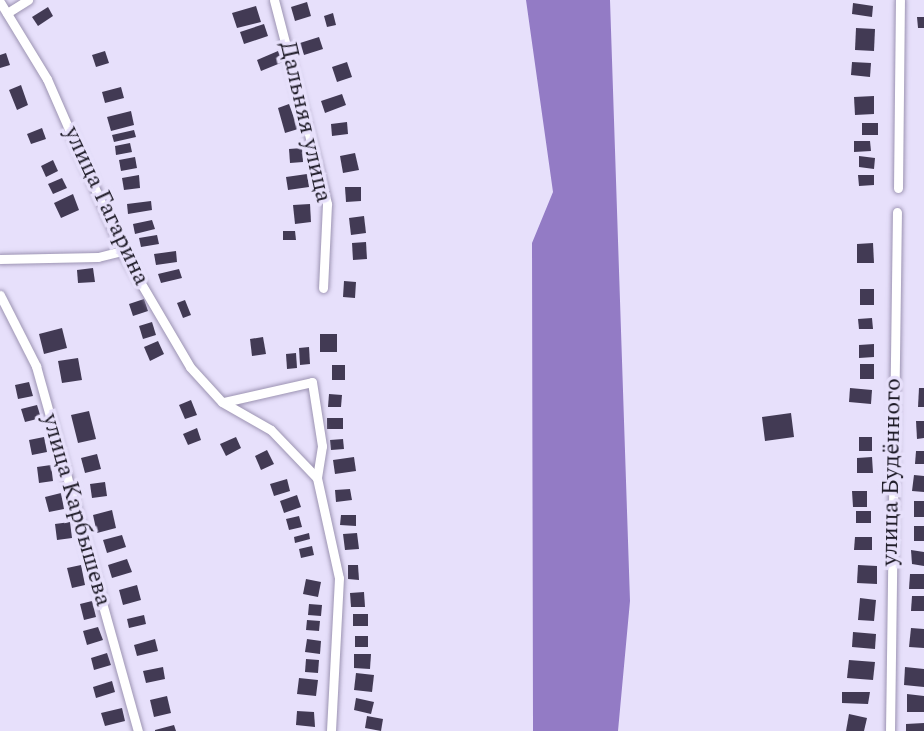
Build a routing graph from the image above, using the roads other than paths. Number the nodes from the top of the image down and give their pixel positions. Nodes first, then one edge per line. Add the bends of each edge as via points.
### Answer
1 (28, 0) edge
2 (274, 0) edge
3 (900, 0) edge
4 (0, 2) edge
5 (7, 13) junction
6 (898, 188) dead end
7 (897, 212) dead end
8 (122, 251) junction
9 (0, 259) edge
10 (323, 288) dead end
11 (0, 295) edge
12 (222, 402) junction
13 (317, 478) junction
14 (138, 731) edge
15 (331, 731) edge
16 (890, 731) edge

1 - 5 street
2 - 10 street, Дальняя улица via 327,204
3 - 6 street
4 - 5 street, улица Гагарина
5 - 8 street, улица Гагарина via 47,79
7 - 16 street, улица Будённого
8 - 9 street via 98,257
8 - 12 street, улица Гагарина via 190,367
11 - 14 street, улица Карбышева via 36,366
12 - 13 street, улица Гагарина via 271,430
12 - 13 street via 312,382 322,446
13 - 15 street via 339,578

